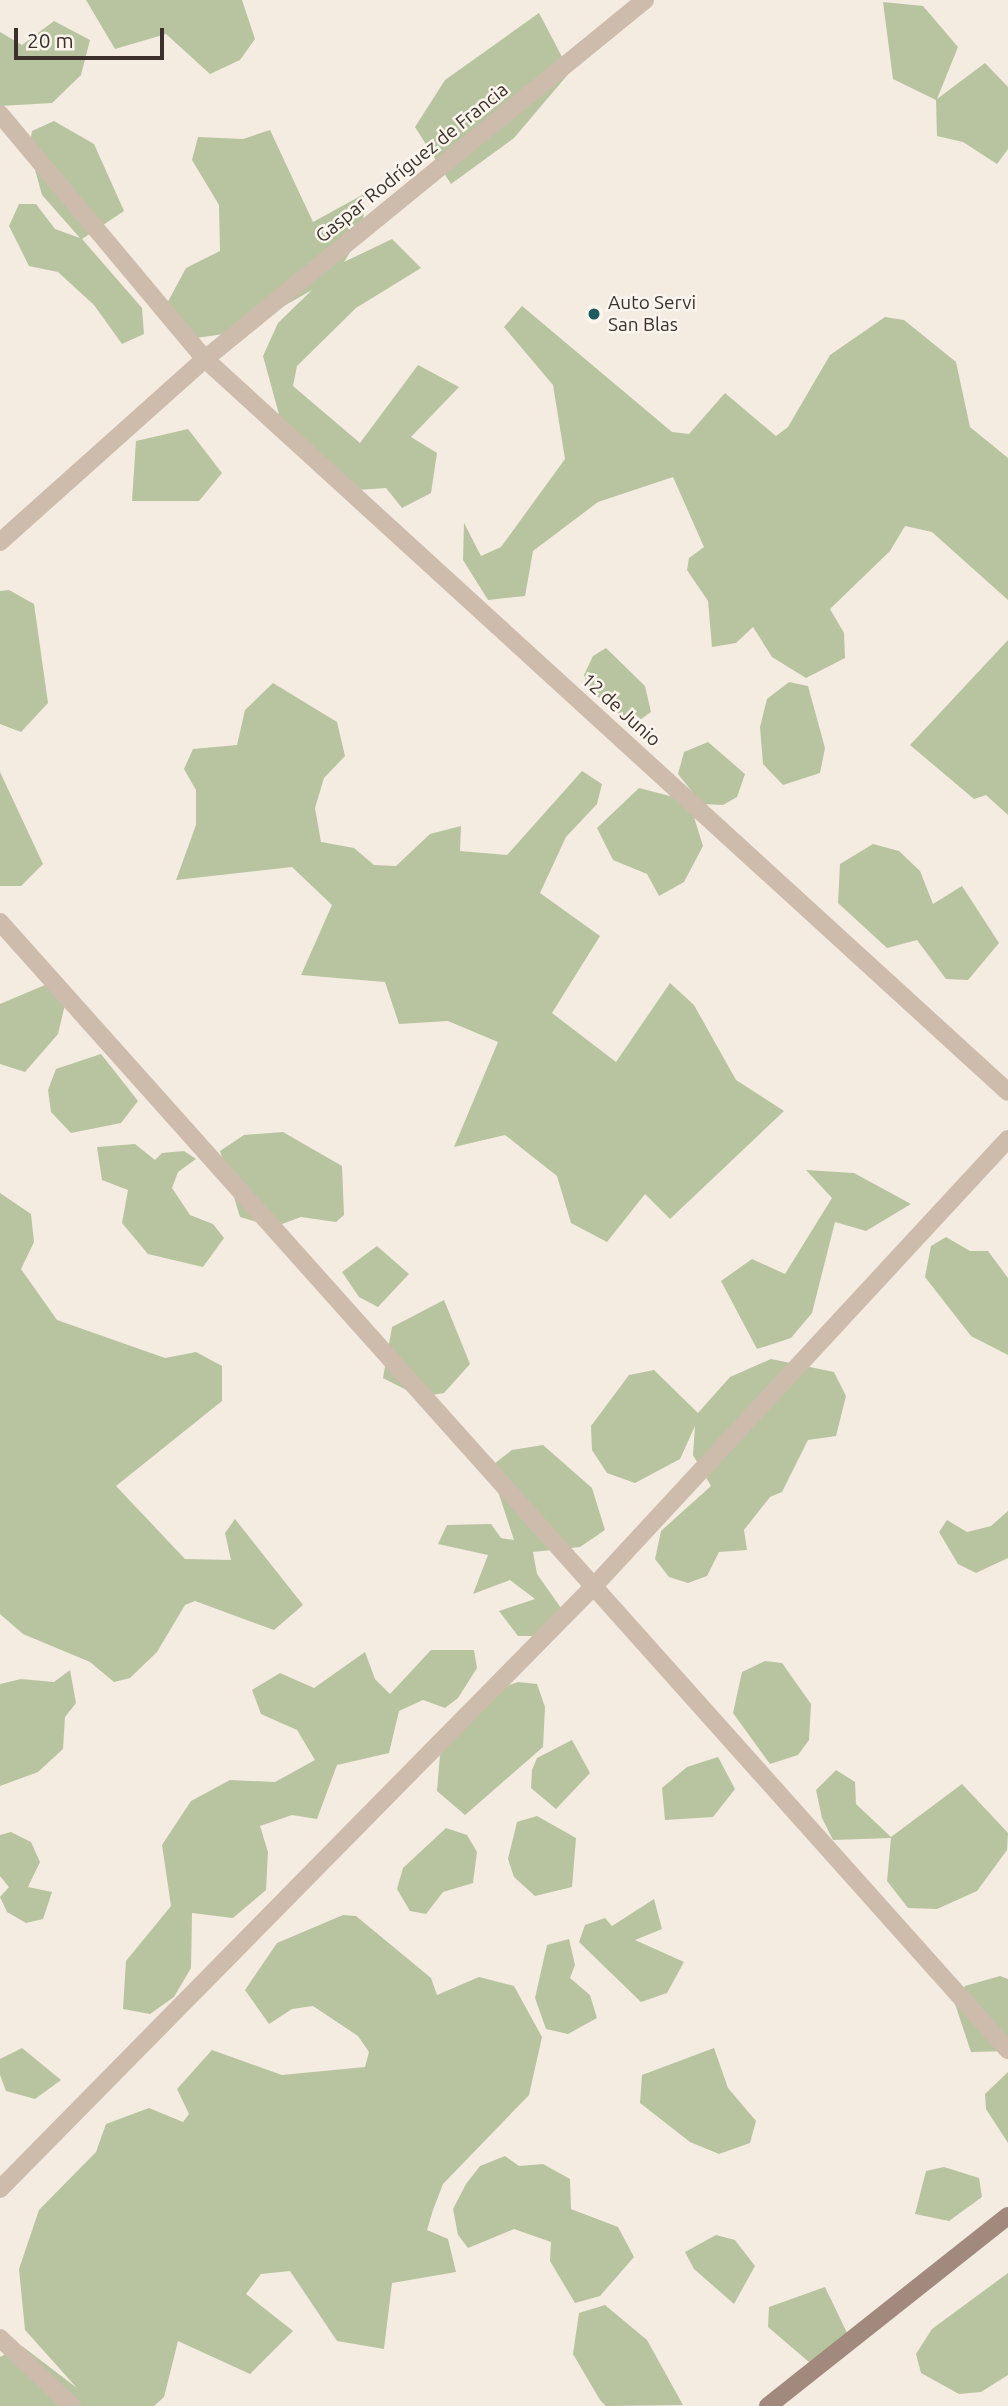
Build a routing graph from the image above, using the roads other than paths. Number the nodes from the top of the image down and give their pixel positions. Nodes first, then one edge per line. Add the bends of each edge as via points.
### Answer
1 (645, 0) edge
2 (0, 114) edge
3 (205, 359) junction
4 (0, 542) edge
5 (0, 922) edge
6 (1008, 1092) edge
7 (1008, 1139) edge
8 (595, 1585) junction
9 (1008, 2050) edge
10 (0, 2189) edge
11 (1008, 2216) edge
12 (0, 2338) edge
13 (72, 2406) edge
14 (768, 2406) edge

1 - 3 street, Gaspar Rodríguez de Francia
2 - 3 street, 12 de Junio
3 - 4 street, Gaspar Rodríguez de Francia
3 - 6 street, 12 de Junio
5 - 8 street
7 - 8 street
8 - 9 street
8 - 10 street
11 - 14 main road
12 - 13 street

